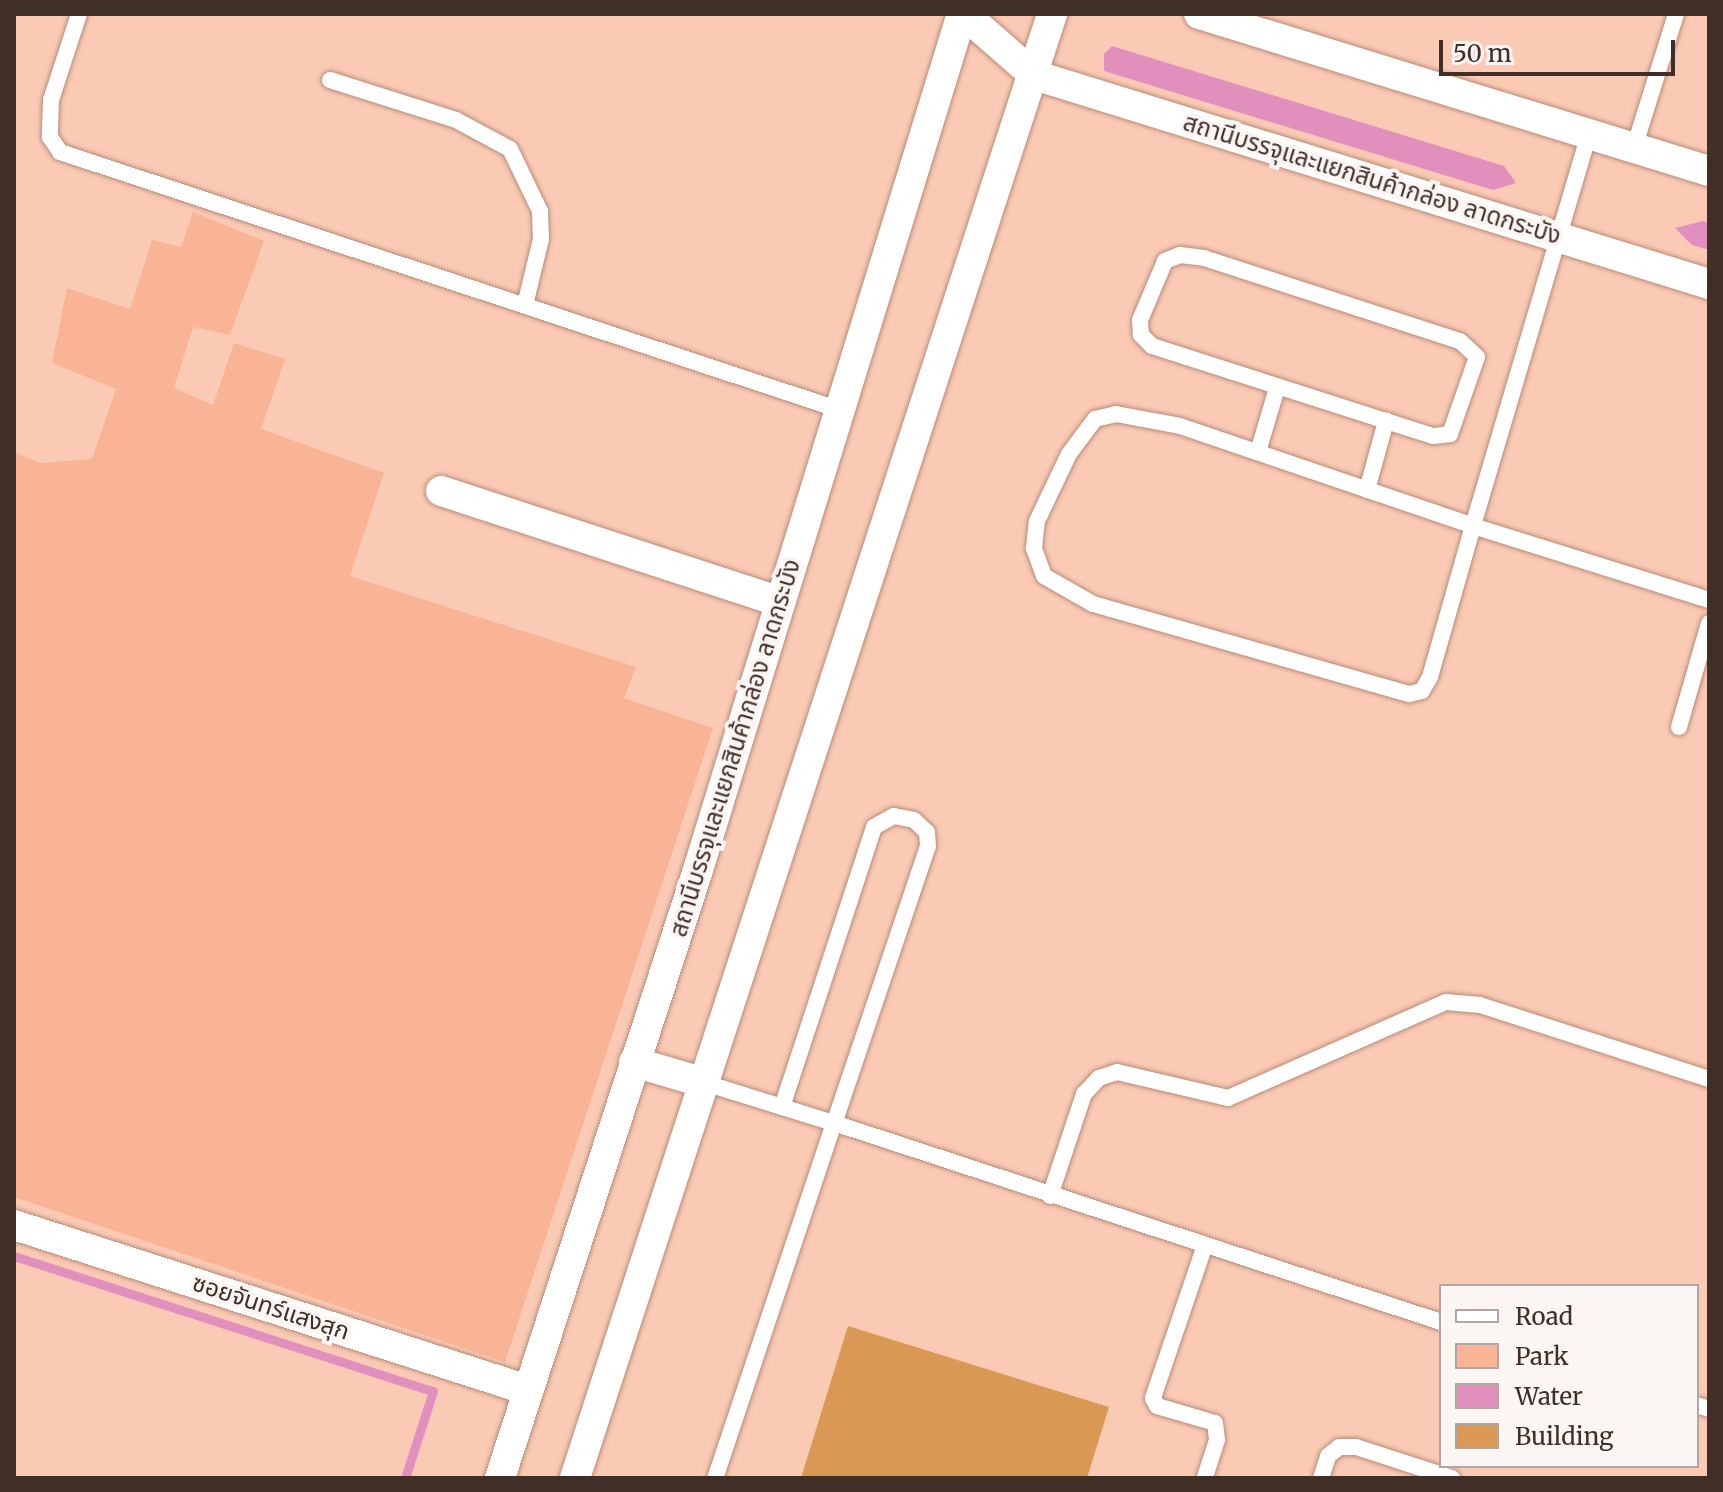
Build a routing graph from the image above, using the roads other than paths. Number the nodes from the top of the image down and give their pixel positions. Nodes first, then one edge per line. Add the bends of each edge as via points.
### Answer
1 (79, 14) edge
2 (962, 14) edge
3 (1052, 14) edge
4 (1199, 14) edge
5 (1676, 14) edge
6 (1034, 75) junction
7 (330, 80) dead end
8 (1589, 134) junction
9 (1634, 148) junction
10 (1709, 171) edge
11 (1558, 237) junction
12 (1709, 284) edge
13 (525, 305) junction
14 (1277, 388) junction
15 (840, 410) junction
16 (1386, 421) junction
17 (1258, 452) junction
18 (1367, 490) junction
19 (441, 491) dead end
20 (1473, 526) junction
21 (1709, 600) edge
22 (780, 602) junction
23 (1709, 623) edge
24 (1679, 727) dead end
25 (634, 1062) junction
26 (1709, 1079) edge
27 (702, 1082) junction
28 (782, 1107) junction
29 (834, 1123) junction
30 (1050, 1196) junction
31 (14, 1225) edge
32 (1205, 1245) junction
33 (1439, 1321) edge
34 (528, 1390) junction
35 (500, 1478) edge
36 (575, 1478) edge
37 (715, 1478) edge
38 (1205, 1478) edge
39 (1321, 1478) edge
40 (1452, 1478) edge

1 - 13 lane via 51,100 50,137 60,152
2 - 6 street, สถานีบรรจุและแยกสินค้ากล่อง ลาดกระบัง
2 - 15 street, สถานีบรรจุและแยกสินค้ากล่อง ลาดกระบัง
3 - 6 street
4 - 8 street
5 - 9 lane
6 - 11 street, สถานีบรรจุและแยกสินค้ากล่อง ลาดกระบัง
6 - 27 street
7 - 13 lane via 456,120 510,149 540,211 541,239
8 - 9 street
8 - 11 lane
9 - 10 street
11 - 12 street, สถานีบรรจุและแยกสินค้ากล่อง ลาดกระบัง
11 - 20 lane
13 - 15 lane
14 - 16 lane
14 - 16 lane via 1152,346 1141,335 1140,320 1165,261 1180,255 1204,258 1460,341 1477,357 1450,434 1433,436
14 - 17 lane
15 - 22 street, สถานีบรรจุและแยกสินค้ากล่อง ลาดกระบัง
16 - 18 lane
17 - 18 lane
17 - 20 lane via 1167,423 1116,414 1095,419 1069,454 1037,521 1034,548 1044,576 1093,604 1409,694 1422,691 1430,677
18 - 20 lane
19 - 22 street
20 - 21 lane
22 - 25 street, สถานีบรรจุและแยกสินค้ากล่อง ลาดกระบัง
23 - 24 lane
25 - 27 street
25 - 34 street, สถานีบรรจุและแยกสินค้ากล่อง ลาดกระบัง
26 - 30 lane via 1480,1005 1446,1002 1228,1098 1117,1072 1099,1078 1084,1094
27 - 28 lane
27 - 36 street
28 - 29 lane
28 - 29 lane via 874,827 894,816 914,820 927,832 928,846
29 - 30 lane
29 - 37 lane
30 - 32 lane
31 - 34 street, ซอยจันทร์แสงสุก
32 - 33 lane
32 - 38 lane via 1153,1398 1157,1406 1215,1423 1217,1440
34 - 35 street, สถานีบรรจุและแยกสินค้ากล่อง ลาดกระบัง
39 - 40 lane via 1328,1456 1339,1447 1356,1447

